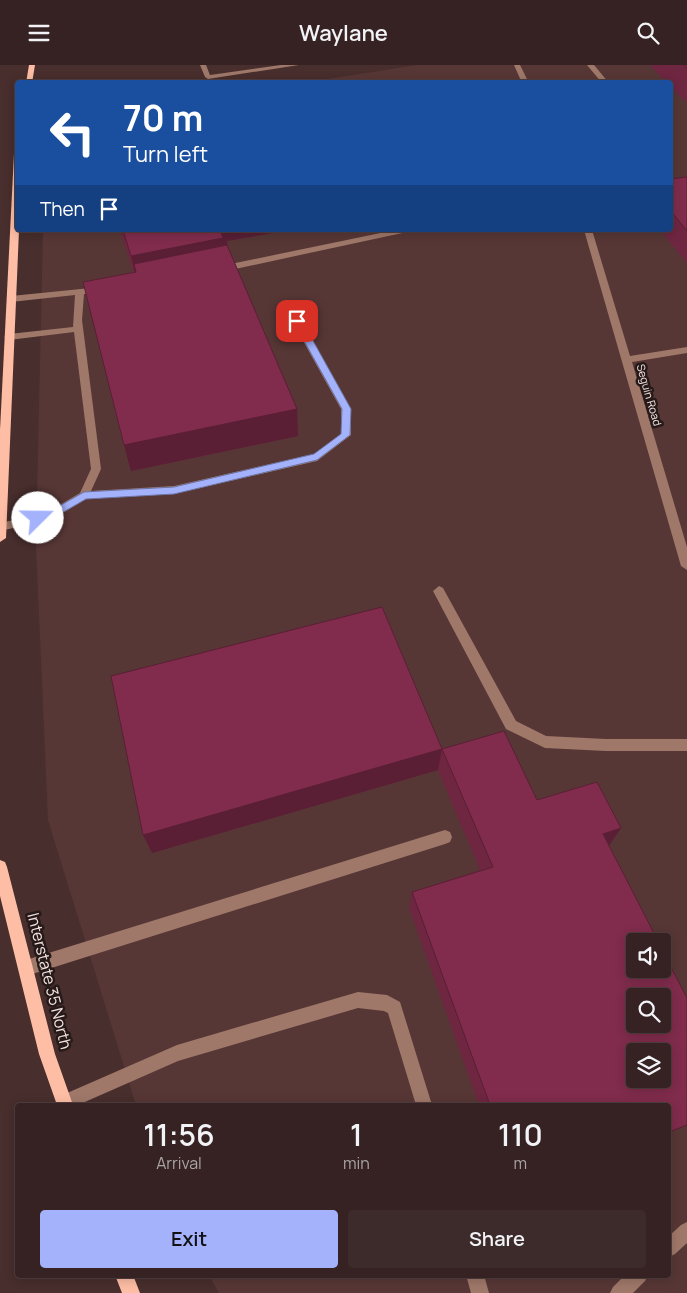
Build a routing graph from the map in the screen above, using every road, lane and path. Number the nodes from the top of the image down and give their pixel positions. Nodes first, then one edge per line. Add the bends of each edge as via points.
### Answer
1 (32, 65) edge
2 (203, 65) edge
3 (296, 65) edge
4 (517, 65) edge
5 (590, 65) edge
6 (30, 80) edge
7 (524, 80) edge
8 (603, 80) edge
9 (15, 216) edge
10 (397, 232) edge
11 (589, 232) edge
12 (211, 271) edge
13 (108, 289) edge
14 (80, 292) junction
15 (11, 299) junction
16 (297, 321) dead end
17 (78, 329) junction
18 (9, 337) junction
19 (687, 350) edge
20 (626, 360) junction
21 (84, 495) junction
22 (0, 527) edge
23 (0, 538) edge
24 (687, 566) edge
25 (439, 591) dead end
26 (687, 745) edge
27 (445, 837) dead end
28 (0, 867) edge
29 (26, 968) junction
30 (65, 1103) edge
31 (67, 1103) edge
32 (423, 1103) edge
33 (687, 1231) edge
34 (671, 1246) edge
35 (125, 1278) edge
36 (476, 1278) edge
37 (636, 1278) edge
38 (130, 1293) edge
39 (480, 1293) edge
40 (619, 1293) edge

1 - 6 main road
2 - 3 street via 208,77
4 - 7 street
5 - 8 street
9 - 15 main road
10 - 12 street
11 - 20 street, Seguin Road
13 - 14 street
14 - 15 street
14 - 17 street
15 - 18 main road
16 - 21 street via 346,409 346,435 317,457 174,490
17 - 18 street
17 - 21 street via 96,469
18 - 22 main road
19 - 20 street
20 - 24 street, Seguin Road
21 - 22 street via 49,516
22 - 23 main road
25 - 26 street via 511,725 545,742
27 - 29 street
28 - 29 main road, Interstate 35 North
29 - 30 main road, Interstate 35 North via 47,1054
31 - 32 street via 177,1053 358,1001 387,1003 394,1008
33 - 34 street
35 - 38 main road
36 - 39 street
37 - 40 street

